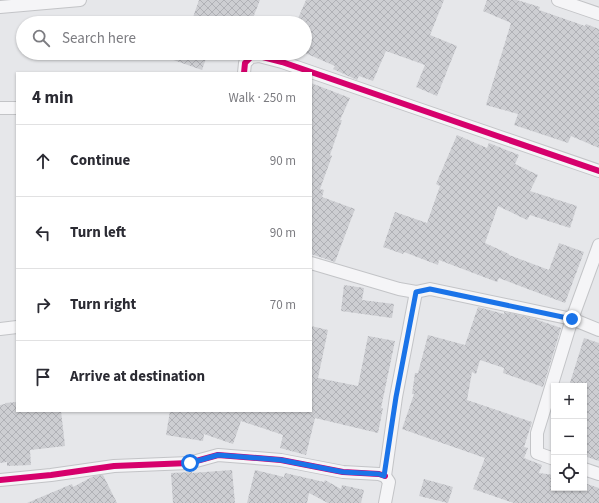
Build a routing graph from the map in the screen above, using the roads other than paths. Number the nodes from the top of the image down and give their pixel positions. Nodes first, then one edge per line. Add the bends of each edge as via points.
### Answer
1 (80, 0) edge
2 (558, 0) edge
3 (0, 8) edge
4 (599, 14) edge
5 (248, 60) edge
6 (274, 60) edge
7 (244, 72) edge
8 (311, 72) edge
9 (312, 72) edge
10 (0, 108) edge
11 (16, 108) edge
12 (599, 171) edge
13 (599, 245) edge
14 (312, 263) edge
15 (416, 292) junction
16 (572, 319) junction
17 (16, 327) edge
18 (0, 330) edge
19 (599, 330) edge
20 (551, 458) edge
21 (587, 470) edge
22 (599, 474) edge
23 (384, 476) junction
24 (0, 480) edge
25 (386, 503) edge

1 - 3 street
2 - 4 street
5 - 7 street
6 - 8 street
9 - 12 street
10 - 11 street
13 - 16 street
14 - 15 street
15 - 16 street via 430,289
15 - 23 street
16 - 19 street
16 - 20 street via 537,433 537,453
17 - 18 street
21 - 22 street
23 - 24 street via 343,472 281,460 218,455 190,463 114,466
23 - 25 street via 389,482

